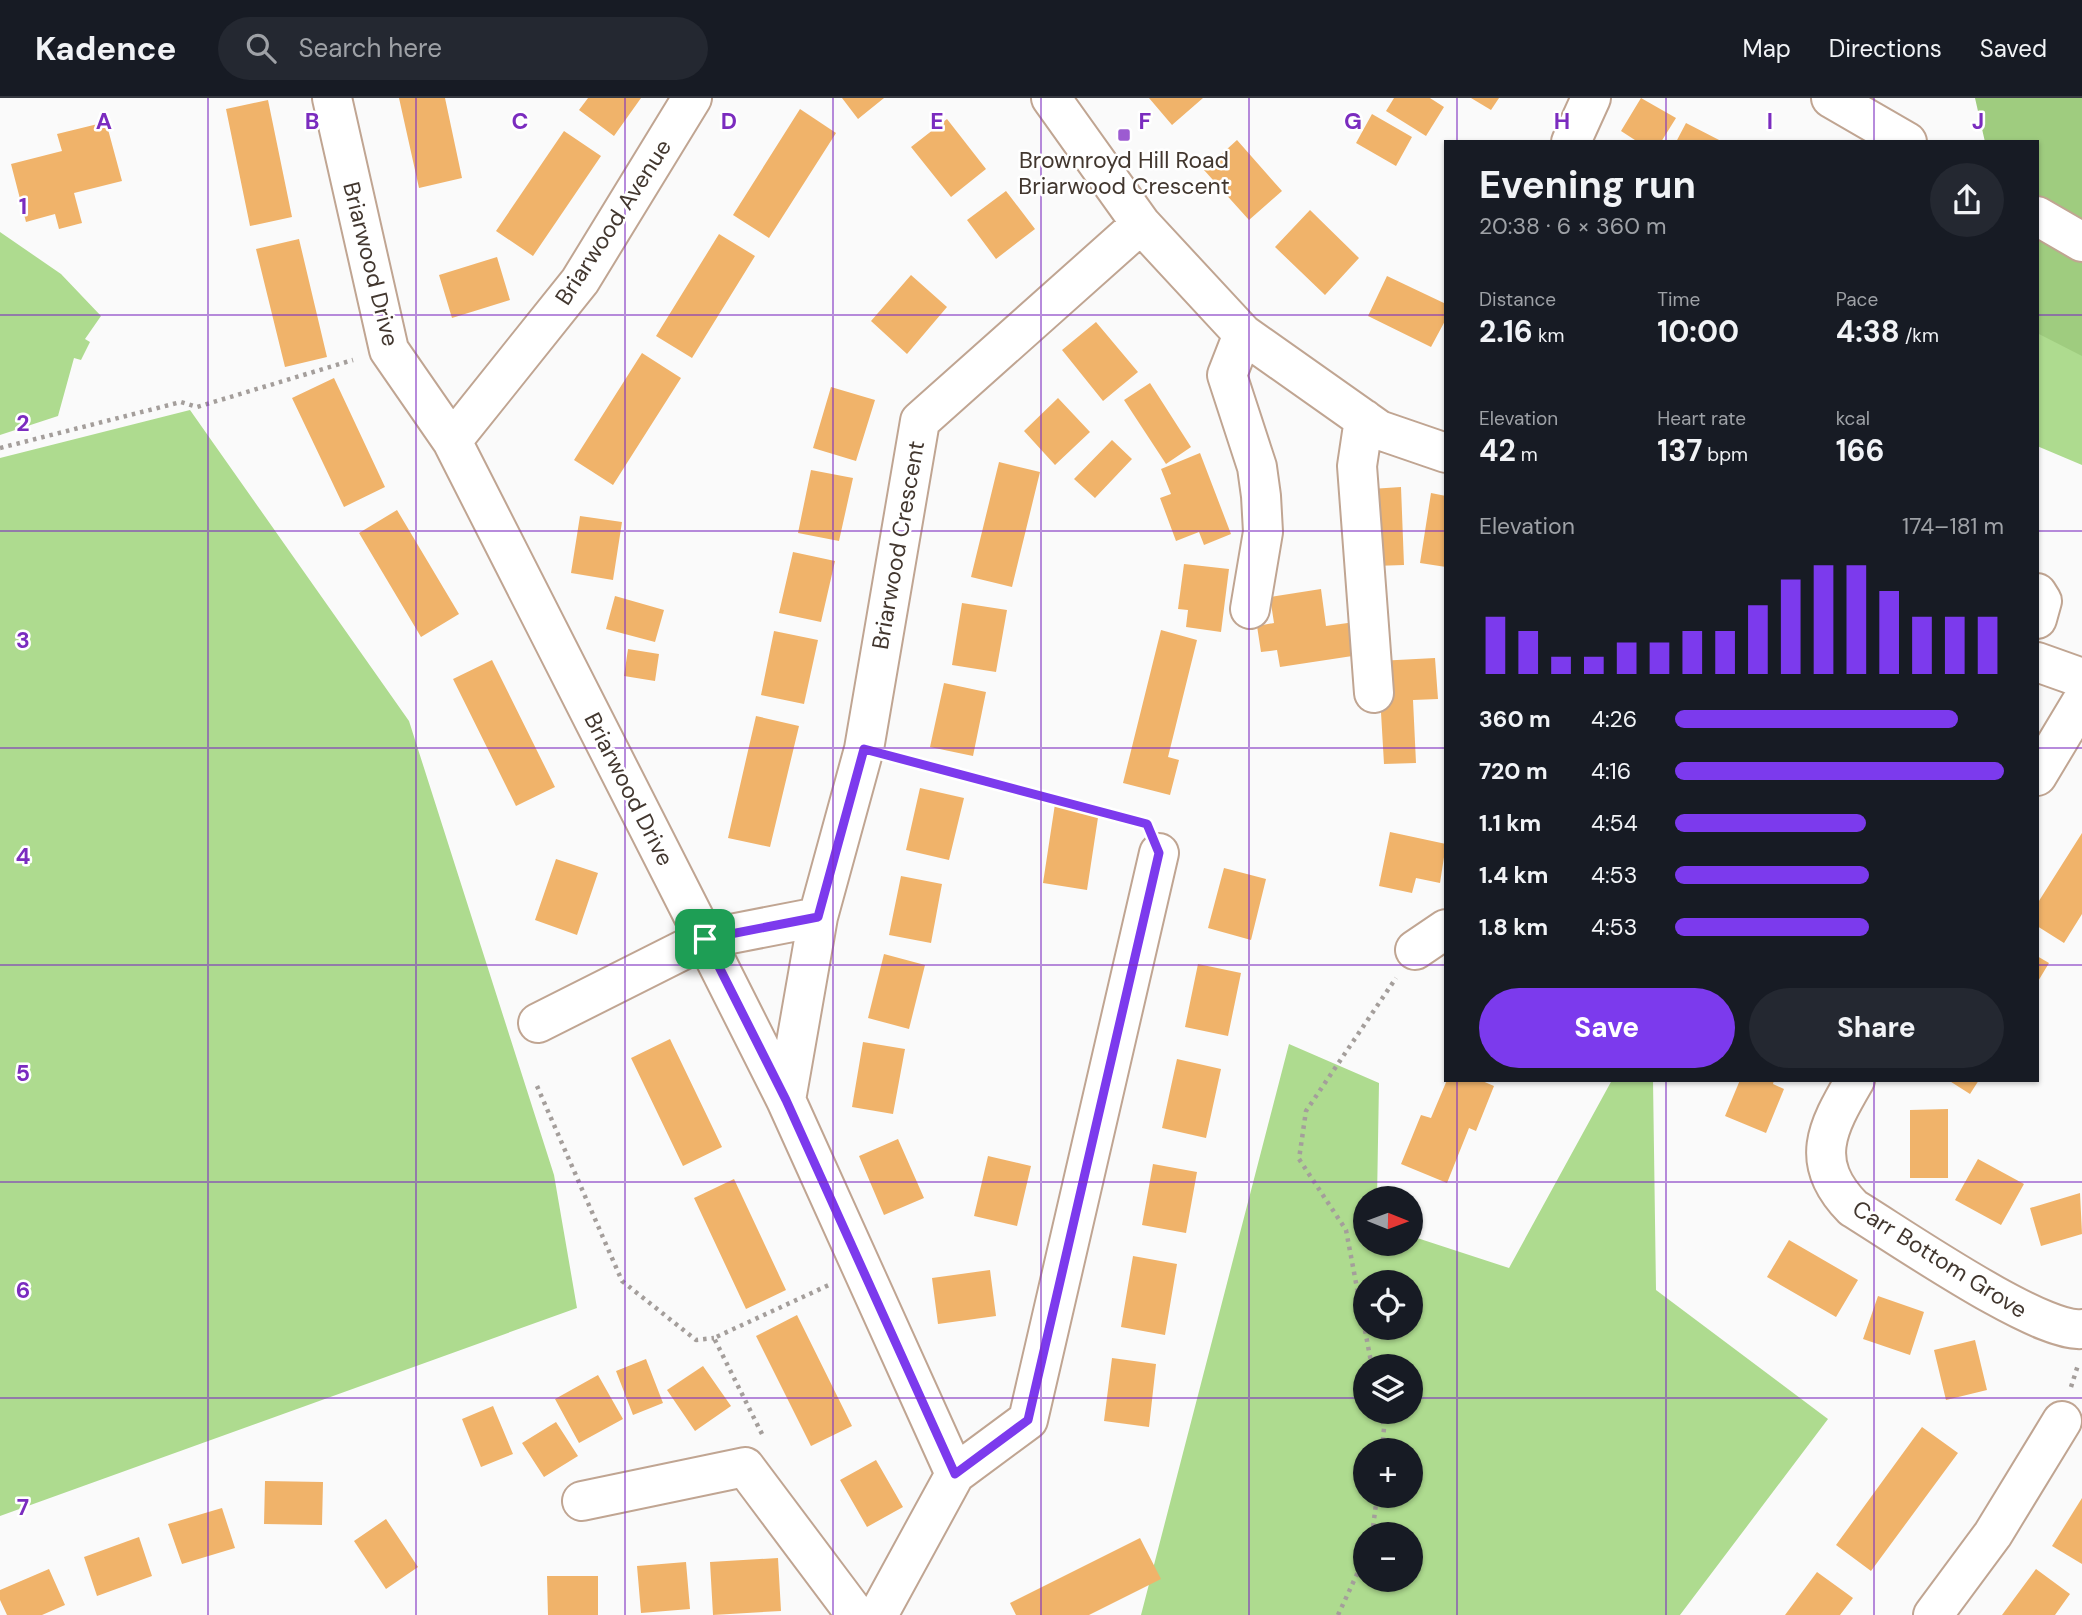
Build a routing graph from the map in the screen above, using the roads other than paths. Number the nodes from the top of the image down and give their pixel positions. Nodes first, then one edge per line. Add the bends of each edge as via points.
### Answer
1 (332, 98) edge
2 (692, 98) edge
3 (1051, 98) edge
4 (1591, 98) edge
5 (1831, 98) edge
6 (1572, 140) edge
7 (1904, 140) edge
8 (2039, 217) edge
9 (1141, 224) junction
10 (2082, 242) edge
11 (1242, 334) junction
12 (1364, 419) junction
13 (452, 441) junction
14 (1444, 452) edge
15 (1250, 609) dead end
16 (2039, 663) edge
17 (2082, 678) edge
18 (1374, 694) dead end
19 (2082, 701) edge
20 (2039, 773) edge
21 (1159, 853) road end
22 (818, 917) junction
23 (705, 939) junction
24 (538, 1023) dead end
25 (1854, 1082) edge
26 (786, 1100) junction
27 (2082, 1329) edge
28 (2062, 1421) dead end
29 (955, 1474) junction
30 (582, 1501) dead end
31 (856, 1615) edge
32 (878, 1615) edge
33 (1933, 1615) edge

1 - 13 street, Briarwood Drive via 389,350
2 - 13 street, Briarwood Avenue via 580,281
3 - 9 street
4 - 6 street
5 - 7 street
8 - 10 street
9 - 11 street
9 - 22 street, Briarwood Crescent via 920,421 864,749
11 - 12 street
11 - 15 street via 1227,375 1257,467 1261,496 1262,532
12 - 14 street via 1379,430
12 - 18 street via 1357,466
13 - 23 street, Briarwood Drive
16 - 17 street
19 - 20 street
21 - 29 street via 1028,1420
22 - 23 street
22 - 26 street, Briarwood Crescent
23 - 24 street
23 - 26 street, Briarwood Drive
25 - 27 street, Carr Bottom Grove via 1830,1121 1827,1135 1826,1164 1841,1196 1853,1208 2028,1314 2060,1327
26 - 29 street, Briarwood Drive
28 - 33 street via 1993,1534
29 - 32 street
30 - 31 street via 745,1467

